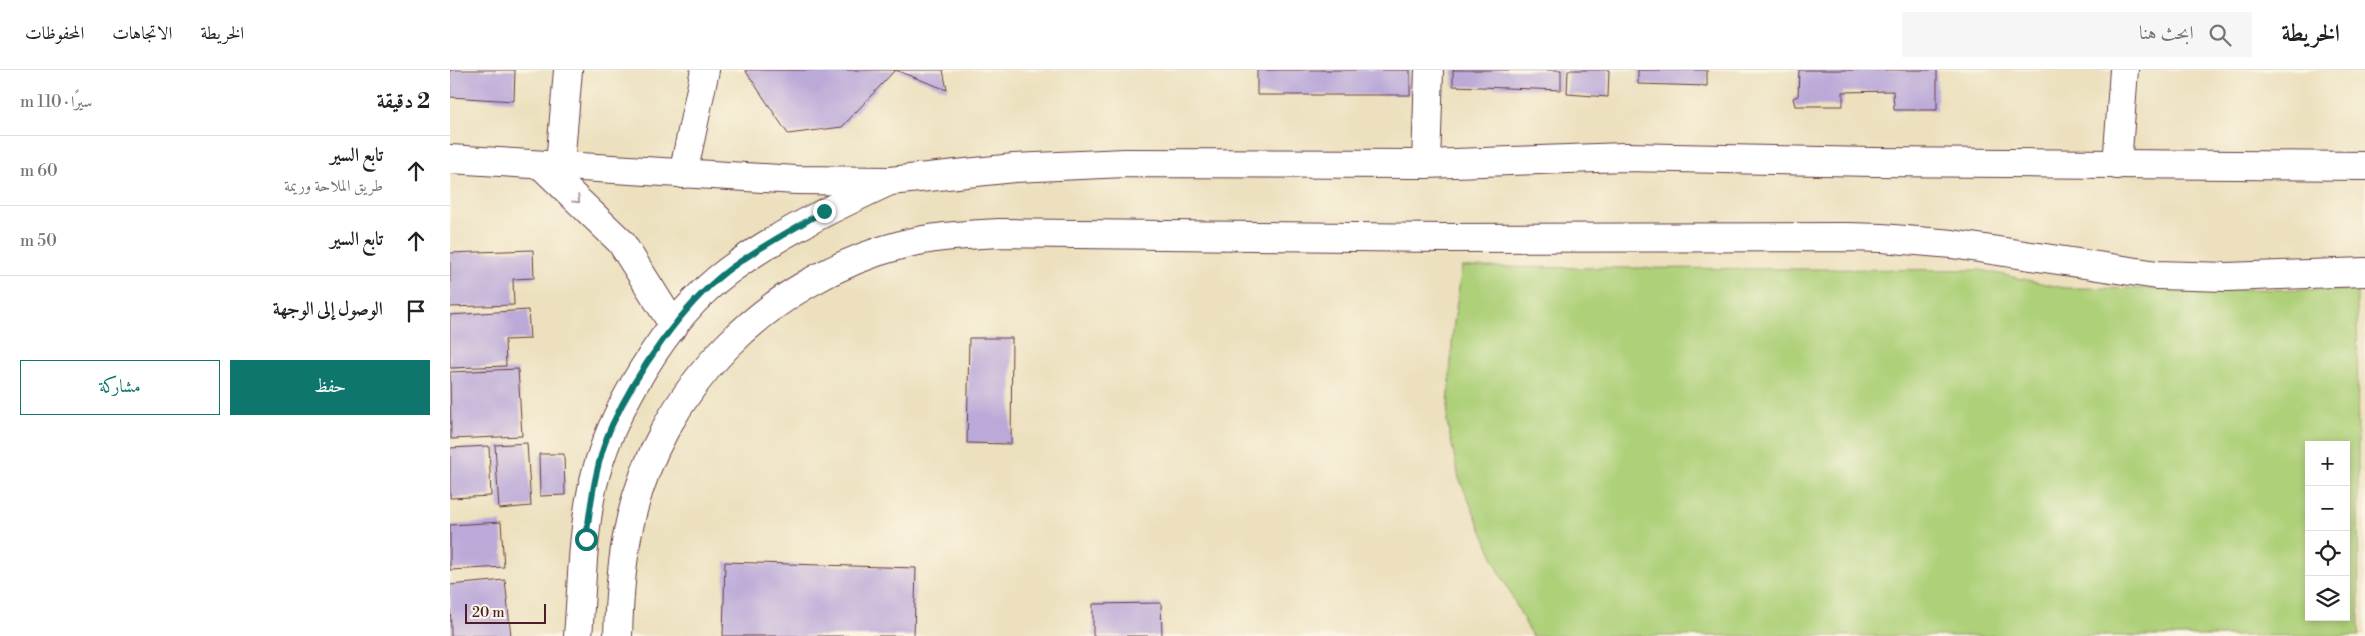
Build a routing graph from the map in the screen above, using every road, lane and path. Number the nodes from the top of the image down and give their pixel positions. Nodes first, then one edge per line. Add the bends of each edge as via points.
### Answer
1 (568, 70) edge
2 (705, 70) edge
3 (1429, 70) edge
4 (2124, 70) edge
5 (450, 159) edge
6 (1426, 164) junction
7 (2117, 164) junction
8 (551, 166) junction
9 (2365, 166) edge
10 (683, 174) junction
11 (890, 181) junction
12 (2365, 272) edge
13 (674, 326) junction
14 (578, 636) edge
15 (618, 636) edge

1 - 8 main road
2 - 10 main road
3 - 6 main road
4 - 7 main road
5 - 8 main road
6 - 7 main road via 1626,157
6 - 11 main road via 1125,163 1014,168
7 - 9 main road
8 - 10 main road
8 -> 13 main road via 621,242
10 - 11 main road
11 - 13 main road via 824,211 755,252 700,296
12 - 15 main road via 2228,277 2157,275 1952,244 1847,237 1443,238 998,233 951,235 905,244 860,258 817,277 777,302 740,331 685,397 661,438 642,481 629,526
13 - 14 main road via 638,377 611,426 592,489

